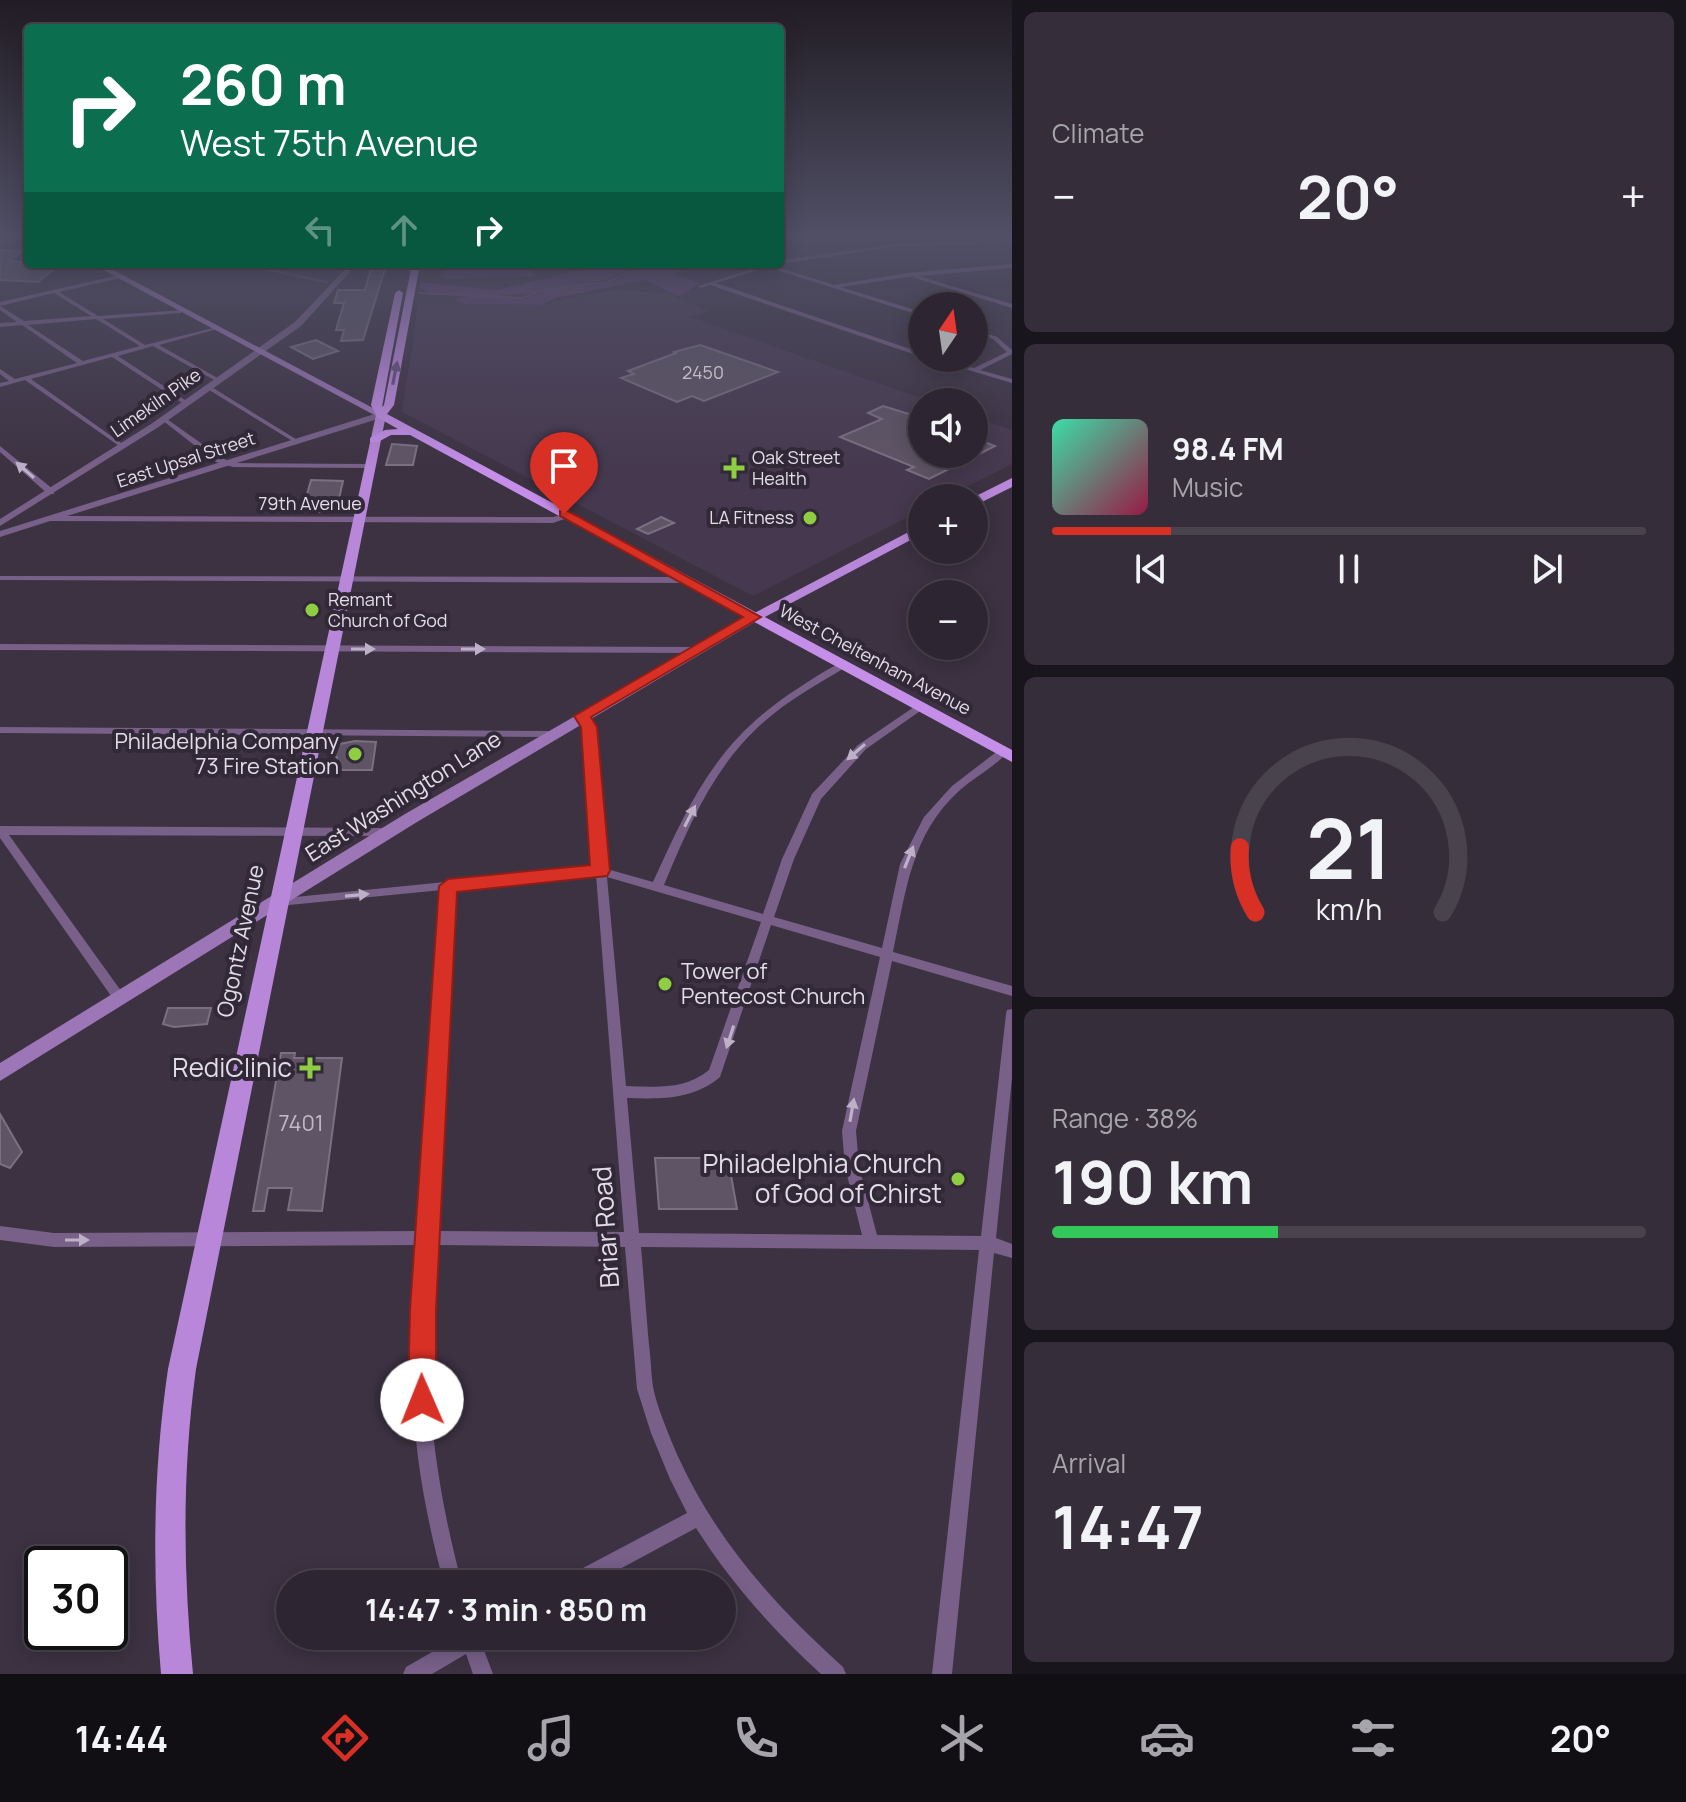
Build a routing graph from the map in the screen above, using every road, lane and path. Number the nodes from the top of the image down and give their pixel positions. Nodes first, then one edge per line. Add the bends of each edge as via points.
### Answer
1 (8, 312) edge
2 (88, 312) edge
3 (168, 312) edge
4 (183, 312) edge
5 (309, 312) edge
6 (395, 312) edge
7 (407, 312) edge
8 (796, 312) edge
9 (98, 318) junction
10 (22, 323) junction
11 (0, 325) edge
12 (215, 328) junction
13 (988, 336) edge
14 (154, 344) junction
15 (145, 347) junction
16 (908, 350) edge
17 (258, 352) junction
18 (113, 355) junction
19 (82, 363) junction
20 (988, 364) edge
21 (0, 371) edge
22 (983, 372) edge
23 (26, 378) junction
24 (218, 380) junction
25 (13, 381) junction
26 (1012, 381) edge
27 (0, 385) edge
28 (208, 387) junction
29 (186, 403) junction
30 (381, 415) junction
31 (164, 419) junction
32 (414, 433) junction
33 (374, 440) junction
34 (296, 441) junction
35 (122, 446) junction
36 (0, 448) edge
37 (226, 463) junction
38 (369, 466) junction
39 (1012, 482) edge
40 (51, 492) junction
41 (988, 495) edge
42 (19, 512) junction
43 (568, 516) junction
44 (0, 517) edge
45 (52, 519) junction
46 (358, 520) junction
47 (0, 523) edge
48 (0, 534) edge
49 (908, 536) edge
50 (0, 578) edge
51 (346, 580) junction
52 (686, 580) junction
53 (754, 617) junction
54 (0, 647) edge
55 (331, 649) junction
56 (696, 650) junction
57 (843, 665) junction
58 (920, 707) junction
59 (582, 716) junction
60 (0, 730) edge
61 (313, 731) junction
62 (550, 734) junction
63 (1008, 754) edge
64 (0, 830) edge
65 (294, 831) junction
66 (388, 832) junction
67 (600, 871) junction
68 (448, 886) junction
69 (657, 887) junction
70 (279, 902) junction
71 (769, 920) junction
72 (886, 954) junction
73 (1012, 991) edge
74 (120, 999) junction
75 (1012, 1014) edge
76 (0, 1073) edge
77 (619, 1092) junction
78 (0, 1233) edge
79 (427, 1238) junction
80 (209, 1239) junction
81 (631, 1240) junction
82 (871, 1241) junction
83 (987, 1243) junction
84 (1012, 1251) edge
85 (698, 1517) junction
86 (449, 1570) edge
87 (599, 1570) edge
88 (453, 1650) edge
89 (476, 1650) edge
90 (177, 1674) edge
91 (413, 1674) edge
92 (483, 1674) edge
93 (836, 1674) edge
94 (942, 1674) edge

1 - 10 street
2 - 9 street
3 - 9 street
4 - 12 main road
5 - 17 street, Limekiln Pike
6 - 30 highway, Ogontz Avenue via 376,405
30 -> 7 highway, Ogontz Avenue via 389,405
8 - 16 street
9 - 10 street
9 - 15 street
10 - 11 street
10 - 19 street
12 - 14 street
12 - 17 main road
13 - 20 street via 1011,352
14 - 15 street
14 - 24 street
15 - 18 street
17 - 24 street, Limekiln Pike
17 - 30 main road
18 - 19 street
18 - 29 street
19 - 23 street
21 - 25 street
22 - 26 street
23 - 25 street
23 - 35 street
24 - 28 street, Limekiln Pike
25 - 27 street
28 - 29 street, Limekiln Pike
28 - 34 street
29 - 31 street, Limekiln Pike
30 - 32 highway, West Cheltenham Avenue
30 - 33 main road, Ogontz Avenue
30 - 34 street, East Upsal Street
31 - 35 street, Limekiln Pike
31 - 37 street
32 - 33 highway via 389,432
32 - 43 highway, West Cheltenham Avenue
33 - 38 main road, Ogontz Avenue
34 - 37 street, East Upsal Street
35 - 40 street, Limekiln Pike
40 -> 36 street
37 - 38 street
37 - 45 street, East Upsal Street
38 - 46 main road, Ogontz Avenue
39 - 41 main road
40 - 42 street, Limekiln Pike
42 - 44 street
42 - 47 street, Limekiln Pike
43 - 46 street, 79th Avenue
43 - 52 highway, West Cheltenham Avenue
45 - 46 street, 79th Avenue
45 - 48 street, East Upsal Street
46 - 51 main road, Ogontz Avenue
49 - 53 main road
50 - 51 street
51 - 52 street
51 - 55 main road, Ogontz Avenue
52 - 53 highway, West Cheltenham Avenue
53 - 56 main road, East Washington Lane
53 - 57 highway, West Cheltenham Avenue
54 - 55 street
55 -> 56 street
55 - 61 main road, Ogontz Avenue
56 - 59 main road, East Washington Lane
57 - 58 highway, West Cheltenham Avenue
69 -> 57 street via 687,820 725,757 769,714
58 - 63 highway, West Cheltenham Avenue
58 -> 71 street via 862,747 816,797 788,859
59 - 62 main road, East Washington Lane
59 - 67 street, Briar Road via 589,727
60 - 61 street
61 - 62 street
61 - 65 main road, Ogontz Avenue
62 - 66 main road, East Washington Lane
72 -> 63 street via 900,883 919,833 956,788
64 - 65 street
64 - 74 street
65 - 66 street
65 - 70 main road, Ogontz Avenue
66 - 70 main road, East Washington Lane
67 - 68 street
67 - 69 street
67 - 77 street, Briar Road
70 -> 68 street
68 - 79 street
69 - 71 street
70 - 74 main road, East Washington Lane
70 - 80 main road, Ogontz Avenue
71 - 72 street
71 -> 77 street via 715,1073 706,1083 676,1092
72 - 73 street
82 -> 72 street via 852,1167 849,1131
74 - 76 main road, East Washington Lane
75 - 83 street
77 - 81 street, Briar Road
78 -> 80 street via 54,1240
79 - 80 street
79 - 81 street
79 - 86 street via 421,1376 424,1449
80 - 90 main road, Ogontz Avenue via 182,1369 173,1447 169,1557
81 - 82 street
81 - 85 street, Briar Road via 645,1389 663,1448
82 - 83 street
83 - 84 street
83 - 94 street
85 - 87 street
85 - 93 street, Briar Road via 745,1586
88 - 91 street
89 - 92 street

